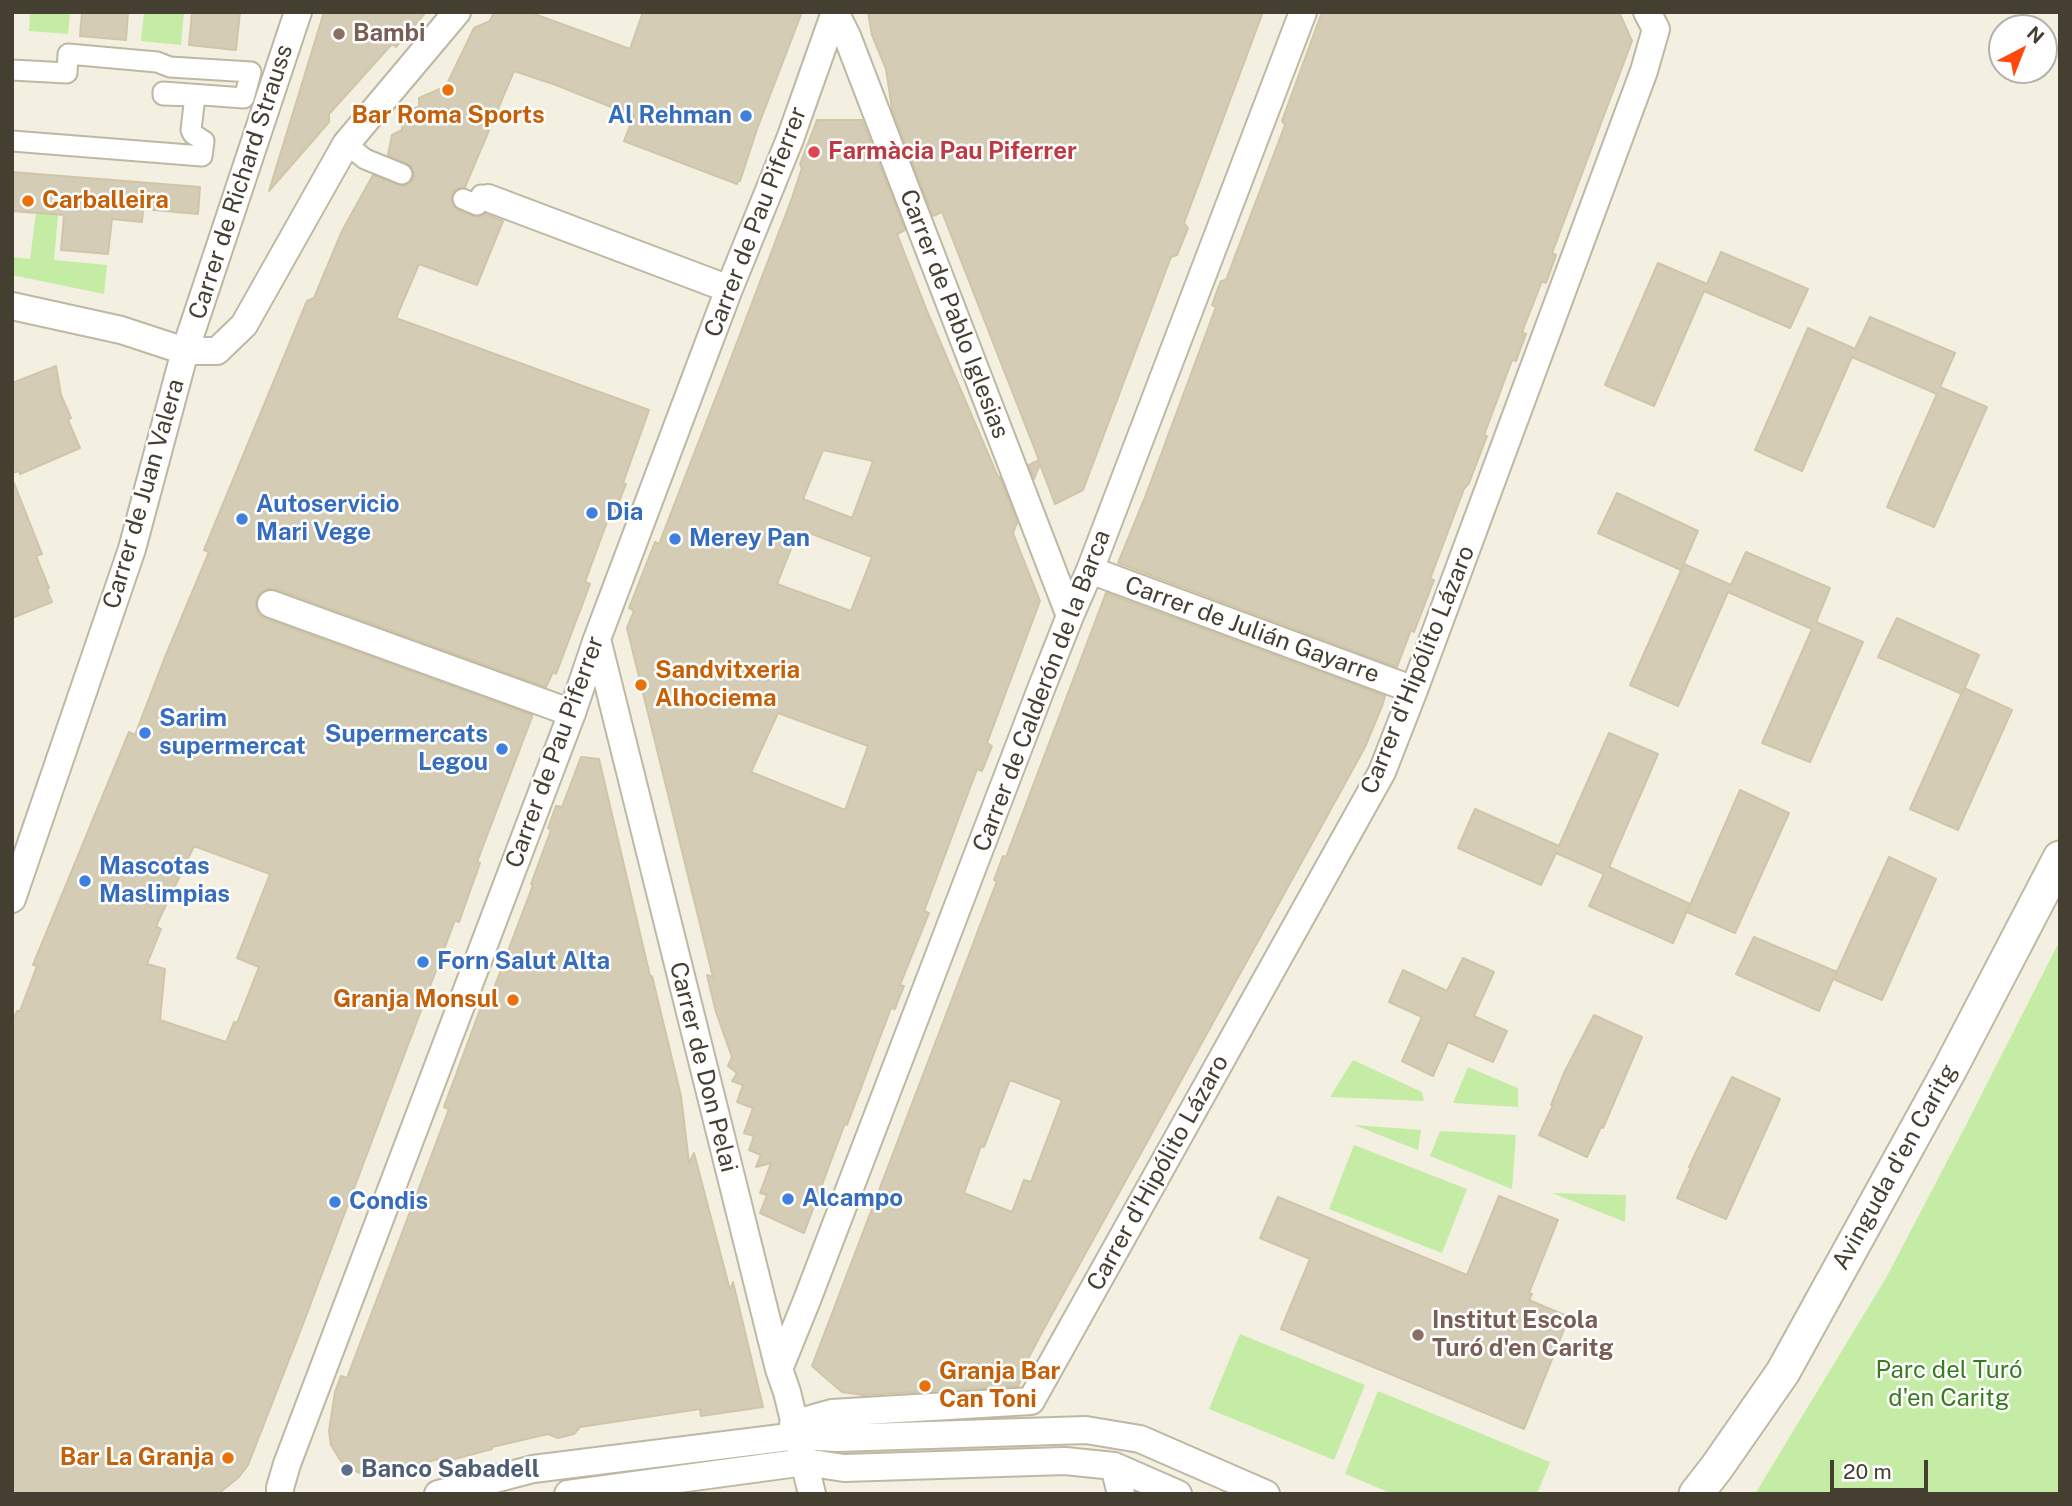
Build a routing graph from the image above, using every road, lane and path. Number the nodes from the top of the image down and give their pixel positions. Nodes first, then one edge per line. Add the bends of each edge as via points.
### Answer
1 (298, 12) edge
2 (457, 12) edge
3 (835, 12) edge
4 (1303, 12) edge
5 (1647, 12) edge
6 (12, 69) edge
7 (12, 141) edge
8 (346, 144) junction
9 (401, 174) dead end
10 (476, 199) dead end
11 (730, 289) junction
12 (12, 306) edge
13 (184, 351) junction
14 (1090, 570) junction
15 (267, 598) dead end
16 (1070, 616) junction
17 (597, 639) junction
18 (1414, 690) junction
19 (572, 713) junction
20 (24, 827) edge
21 (2060, 858) edge
22 (12, 899) edge
23 (779, 1369) junction
24 (795, 1430) junction
25 (805, 1462) junction
26 (1114, 1466) junction
27 (1714, 1480) edge
28 (280, 1494) edge
29 (438, 1494) edge
30 (568, 1494) edge
31 (811, 1494) edge
32 (1121, 1494) edge
33 (1178, 1494) edge
34 (1266, 1494) edge
35 (1696, 1494) edge

1 - 13 street, Carrer de Richard Strauss
2 - 8 street, Carrer de Juan Valera
3 - 11 street, Carrer de Pau Piferrer
3 - 16 street, Carrer de Pablo Iglesias
4 - 14 street, Carrer de Calderón de la Barca
5 - 18 street, Carrer d'Hipólito Lázaro via 1656,29 1644,71
6 - 7 street via 67,74 68,54 251,72 244,97 163,92 195,96 191,130 204,141 202,156
8 - 9 street via 365,159
8 - 13 street, Carrer de Juan Valera via 244,325 217,351
10 - 11 street
11 - 17 street, Carrer de Pau Piferrer
12 - 13 street via 121,330
13 - 20 street, Carrer de Juan Valera via 132,549
14 - 16 street, Carrer de Calderón de la Barca
14 - 18 street, Carrer de Julián Gayarre
15 - 19 street
16 - 23 street, Carrer de Calderón de la Barca
17 - 19 street, Carrer de Pau Piferrer
17 - 23 street, Carrer de Don Pelai
18 - 24 street, Carrer d'Hipólito Lázaro via 1382,772 1031,1401 832,1413
19 - 28 street, Carrer de Pau Piferrer via 287,1464
20 - 22 street, Carrer de Juan Valera
21 - 27 street, Avinguda d'en Caritg via 1783,1372
23 - 24 street, Carrer de Don Pelai
24 - 25 street, Carrer de Don Pelai
24 - 29 street via 533,1469
24 - 34 street via 837,1438 1086,1430 1140,1438
25 - 26 street via 844,1468 1065,1461
25 - 30 street
25 - 31 street, Carrer de Don Pelai
26 - 32 street
26 - 33 street
27 - 35 street, Avinguda d'en Caritg

